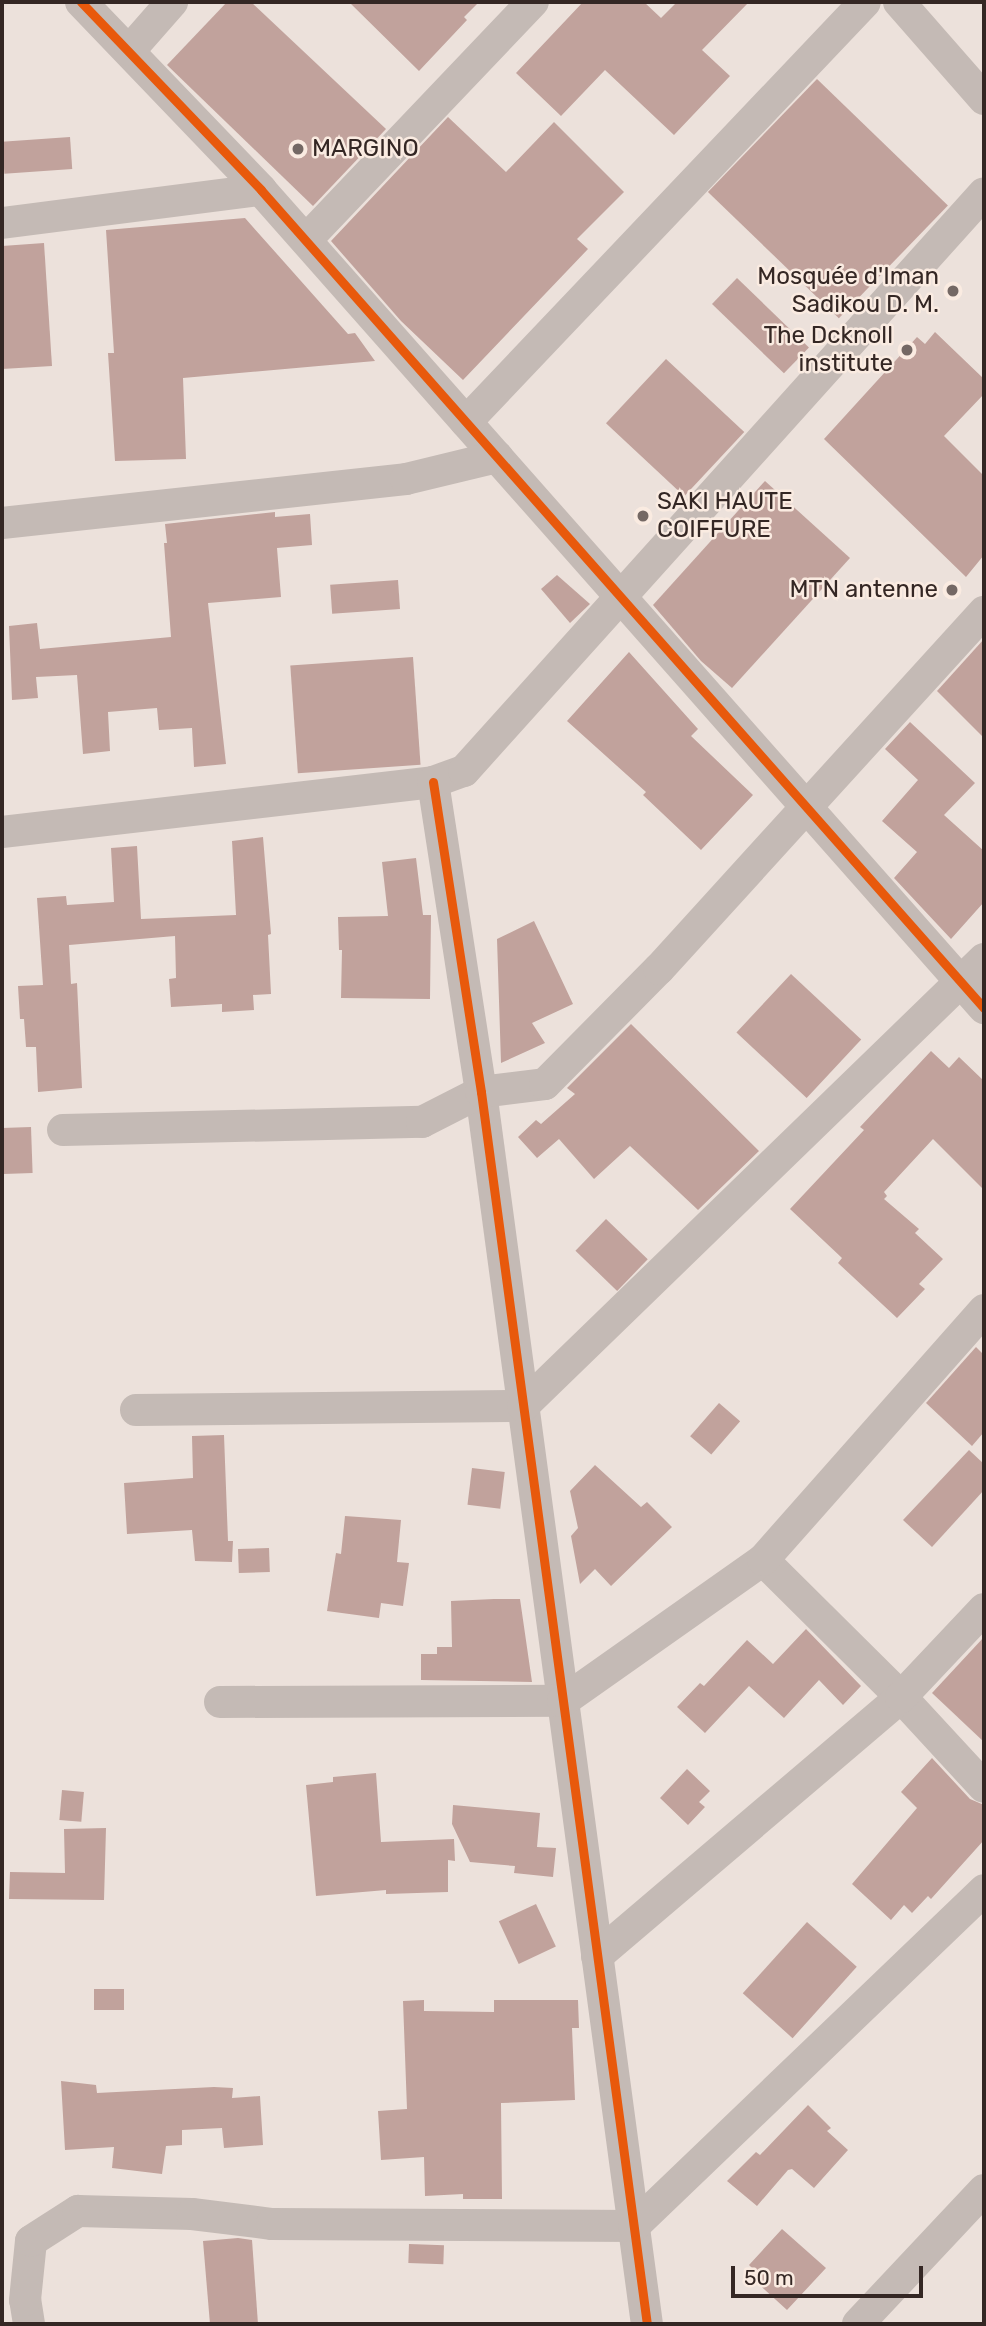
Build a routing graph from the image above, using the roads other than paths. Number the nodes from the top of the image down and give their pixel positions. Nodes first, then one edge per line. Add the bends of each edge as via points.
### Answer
1 (81, 2) edge
2 (172, 2) edge
3 (533, 2) edge
4 (865, 2) edge
5 (899, 2) edge
6 (130, 50) junction
7 (984, 99) edge
8 (261, 190) junction
9 (984, 193) edge
10 (2, 223) edge
11 (306, 240) junction
12 (466, 422) junction
13 (497, 457) junction
14 (2, 523) edge
15 (622, 598) junction
16 (984, 612) edge
17 (433, 782) junction
18 (806, 806) junction
19 (2, 832) edge
20 (984, 960) edge
21 (963, 983) junction
22 (984, 1008) edge
23 (481, 1092) junction
24 (63, 1130) dead end
25 (984, 1310) edge
26 (523, 1406) junction
27 (136, 1410) dead end
28 (764, 1560) junction
29 (984, 1608) edge
30 (901, 1697) junction
31 (563, 1701) junction
32 (220, 1702) dead end
33 (984, 1787) edge
34 (984, 1890) edge
35 (597, 1956) junction
36 (984, 2190) edge
37 (634, 2226) junction
38 (866, 2322) edge
39 (29, 2324) edge
40 (647, 2324) edge

1 - 6 street
2 - 6 street
3 - 11 street
4 - 12 street
5 - 7 street
6 - 8 street
8 - 10 street
8 - 11 street
9 - 15 street
11 - 12 street
12 - 13 street
13 - 14 street via 406,479
13 - 15 street
15 - 17 street via 464,771
15 - 18 street
16 - 18 street
17 - 19 street
17 - 23 street
18 - 21 street
18 - 23 street via 659,969 545,1084
20 - 21 street
21 - 22 street
21 - 26 street
23 - 24 street via 422,1122
23 - 26 street
25 - 28 street
26 - 27 street
26 - 31 street
28 - 30 street
28 - 31 street
29 - 30 street
30 - 33 street
30 - 35 street
31 - 32 street
31 - 35 street
34 - 37 street
35 - 37 street
36 - 38 street
37 - 39 street via 272,2224 192,2214 78,2211 31,2241 25,2301
37 - 40 street

